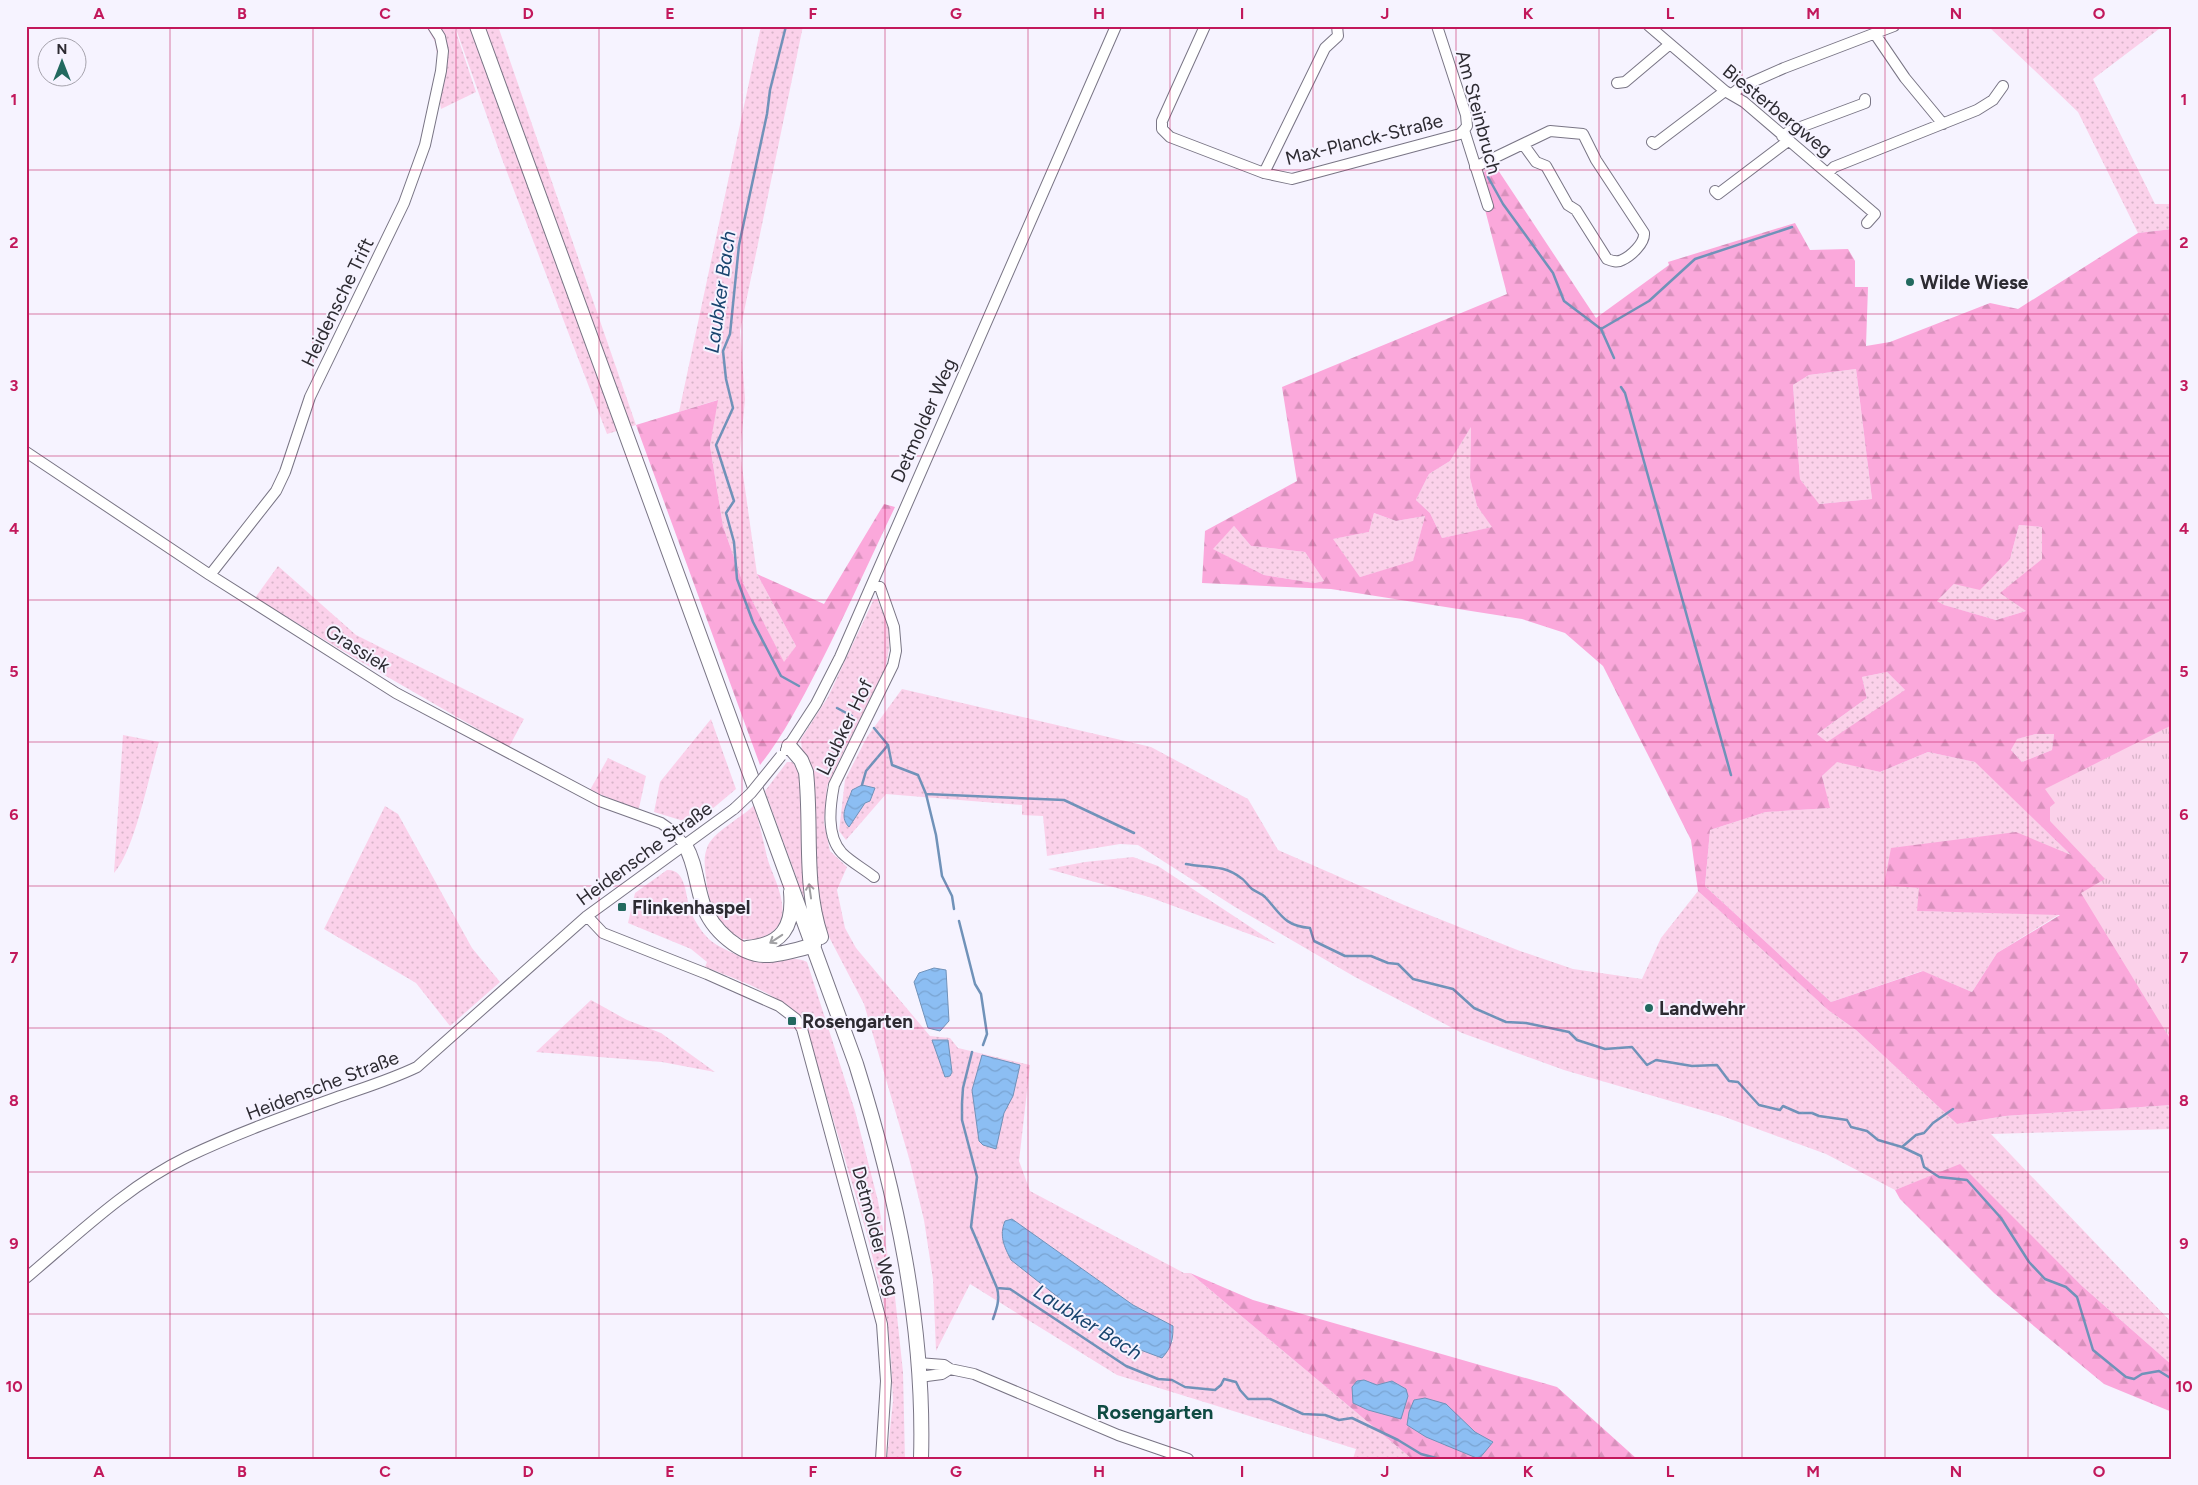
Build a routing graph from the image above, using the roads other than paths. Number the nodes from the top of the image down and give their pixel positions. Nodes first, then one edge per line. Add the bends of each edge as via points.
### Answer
1 (433, 26) edge
2 (477, 26) edge
3 (1116, 26) edge
4 (1205, 26) edge
5 (1337, 26) edge
6 (1437, 26) edge
7 (1649, 26) edge
8 (1894, 26) edge
9 (1875, 34) junction
10 (1670, 44) junction
11 (1617, 83) dead end
12 (2003, 86) dead end
13 (1729, 92) junction
14 (1865, 99) dead end
15 (1942, 124) junction
16 (1464, 130) junction
17 (1785, 139) junction
18 (1652, 142) dead end
19 (1523, 144) junction
20 (1475, 167) junction
21 (1264, 173) junction
22 (1828, 173) junction
23 (1715, 192) dead end
24 (1488, 206) dead end
25 (1867, 224) dead end
26 (26, 452) edge
27 (210, 575) junction
28 (872, 584) junction
29 (785, 751) junction
30 (734, 809) joint
31 (685, 845) junction
32 (874, 877) dead end
33 (790, 879) junction
34 (587, 916) junction
35 (814, 945) junction
36 (743, 948) junction
37 (830, 989) junction
38 (26, 1278) edge
39 (919, 1370) junction
40 (881, 1459) edge
41 (921, 1459) edge
42 (1188, 1459) edge

1 - 27 street, Heidensche Trift via 443,51 441,71 425,145 404,203 310,398 276,491
2 - 33 main road
3 - 28 street, Detmolder Weg
4 - 21 street, Max-Planck-Straße via 1164,114 1162,129 1170,137
5 - 21 street via 1338,36 1325,48
6 - 16 street, Am Steinbruch via 1466,115
7 - 10 street, Biesterbergweg
8 - 9 street
9 - 13 street
9 - 15 street
10 - 11 street via 1625,82
10 - 13 street, Biesterbergweg
12 - 15 street via 1986,106
13 - 17 street, Biesterbergweg
13 - 18 street via 1656,144
14 - 17 street via 1865,103 1790,131
15 - 22 street via 1834,167
16 - 20 street, Am Steinbruch
16 - 21 street, Max-Planck-Straße via 1460,134 1292,179
17 - 22 street, Biesterbergweg
17 - 23 street via 1718,194
19 - 19 street via 1550,131 1585,136 1596,160 1644,233 1640,245 1622,261 1607,259 1576,210 1568,205 1546,166 1536,162
19 - 20 street
20 - 24 street, Am Steinbruch
22 - 25 street, Biesterbergweg via 1875,214
26 - 27 street, Grassiek
27 - 31 street, Grassiek via 396,693 600,801 661,823
28 - 29 street, Detmolder Weg via 828,680
28 - 32 street, Laubker Hof via 880,587 894,627 896,651 888,680 834,785 830,802 837,845 842,853
29 - 30 street, Detmolder Weg, bridge
37 -> 29 main road via 827,954 816,922 808,875 806,772 801,760
30 - 31 street, Heidensche Straße
31 - 34 street, Heidensche Straße
31 - 36 main road via 692,857 702,901 710,918 721,932
33 - 35 main road
33 -> 36 main road via 791,915 782,935 773,942
34 - 38 street, Heidensche Straße via 417,1067 389,1081 259,1126 186,1158 127,1194
34 - 40 street, Detmolder Weg via 603,933 779,1006 796,1018 802,1029 882,1324 886,1381
35 - 36 main road via 769,955
35 - 37 main road
37 - 39 main road, Detmolder Weg via 873,1118 892,1194 909,1276
39 - 41 main road, Detmolder Weg
39 - 42 street via 942,1374 950,1369 974,1374 1118,1435

